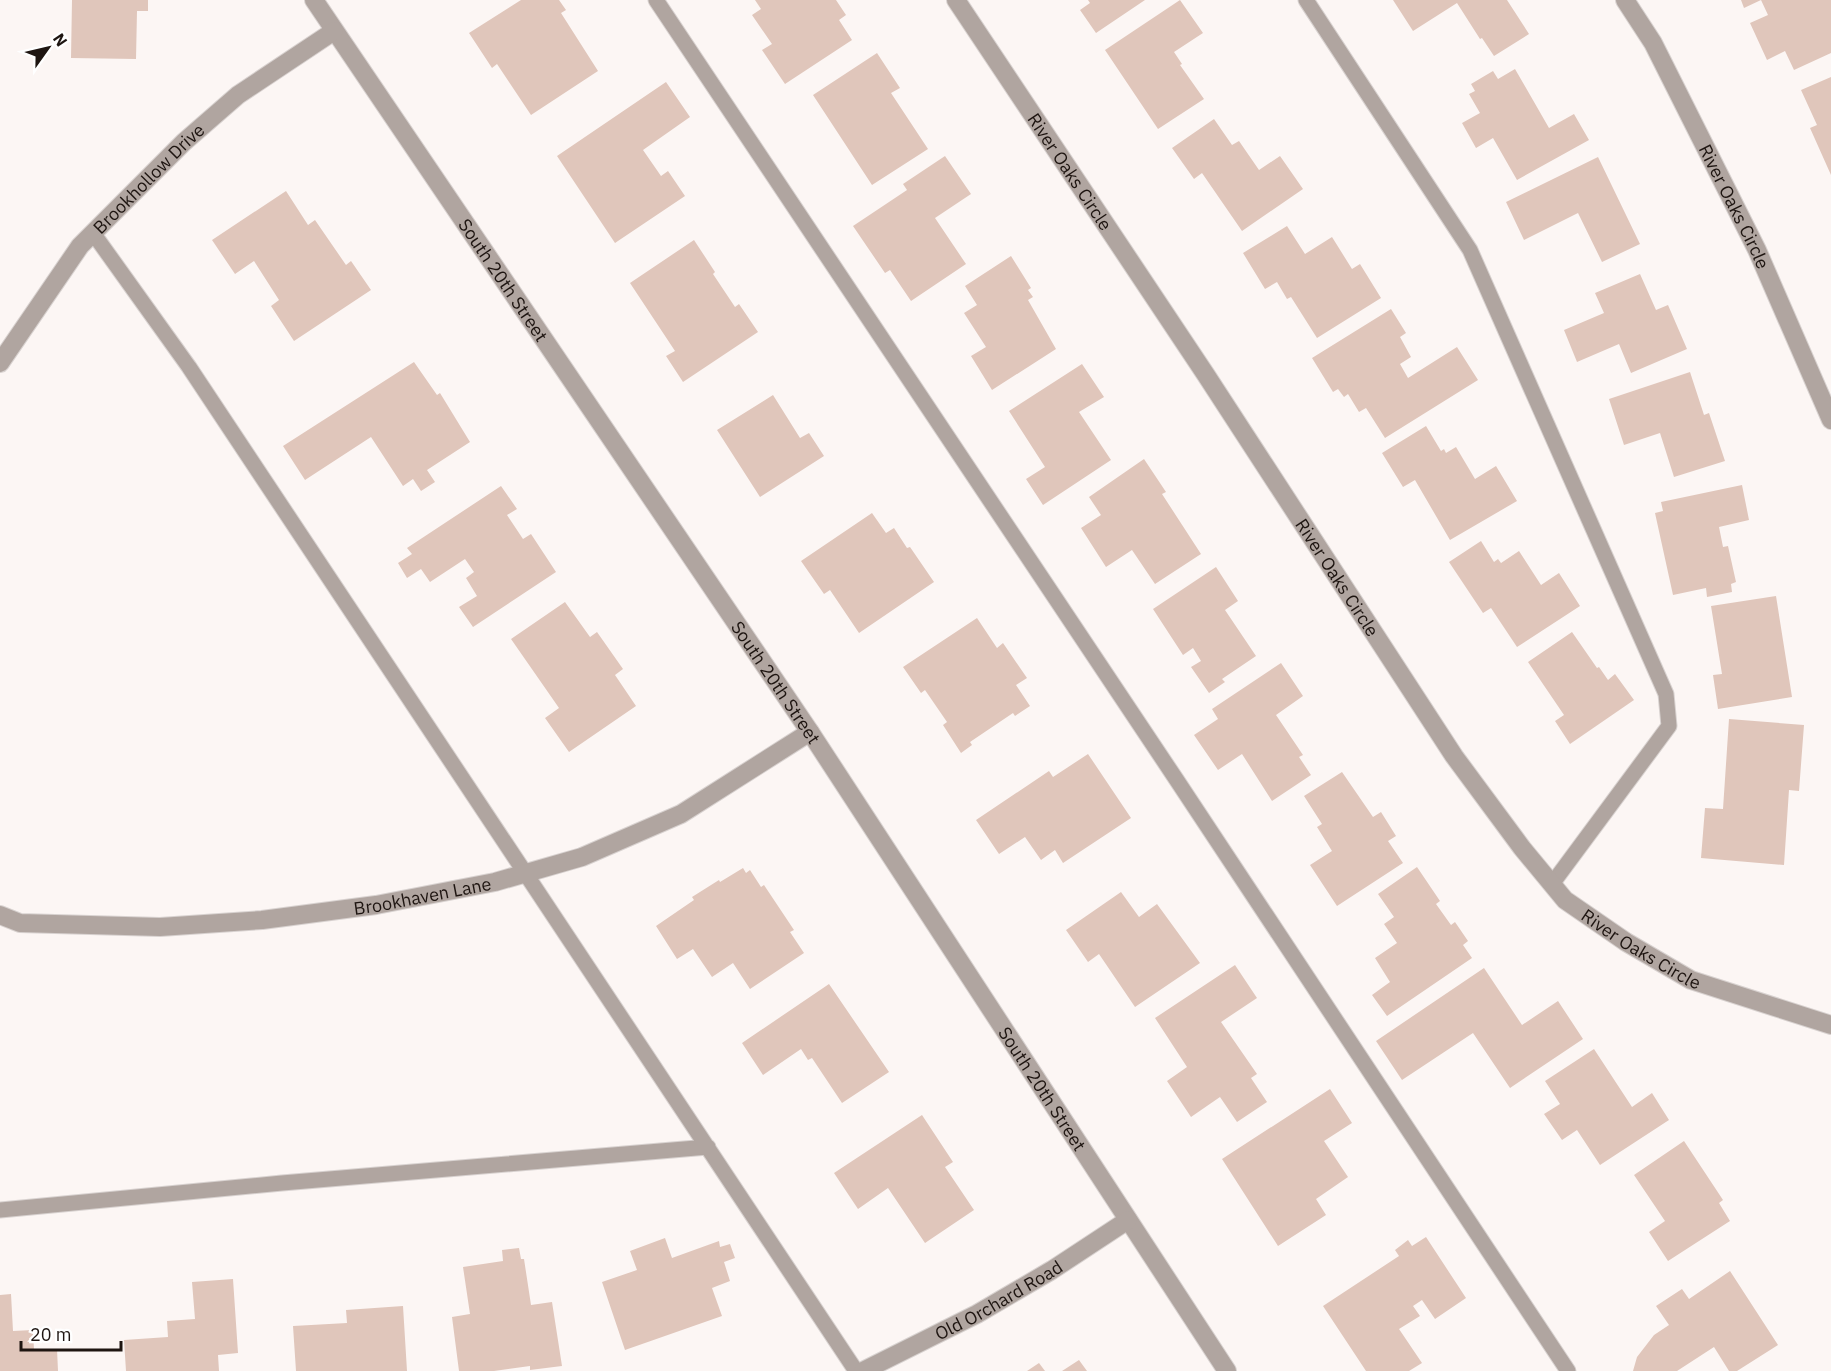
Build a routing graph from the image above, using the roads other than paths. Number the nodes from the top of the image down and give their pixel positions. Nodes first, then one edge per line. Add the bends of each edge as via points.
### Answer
1 (314, 0) edge
2 (656, 0) edge
3 (956, 0) edge
4 (1305, 0) edge
5 (1626, 0) edge
6 (334, 30) junction
7 (93, 233) junction
8 (0, 363) edge
9 (1831, 420) edge
10 (810, 732) junction
11 (526, 873) junction
12 (1552, 884) junction
13 (0, 915) edge
14 (1831, 1025) edge
15 (708, 1147) junction
16 (0, 1210) edge
17 (1128, 1220) junction
18 (856, 1371) edge
19 (862, 1371) edge
20 (1227, 1371) edge
21 (1568, 1371) edge

1 - 6 street, South 20th Street
2 - 21 lane
3 - 12 street, River Oaks Circle via 1454,756
4 - 12 lane via 1470,250 1665,694 1669,726
5 - 9 street, River Oaks Circle via 1653,43 1757,250
6 - 7 street, Brookhollow Drive via 238,95 184,142
6 - 10 street, South 20th Street
7 - 8 street, Brookhollow Drive via 80,246
7 - 11 lane via 189,367
10 - 11 street, Brookhaven Lane via 681,814 582,857
10 - 17 street, South 20th Street
11 - 13 street, Brookhaven Lane via 376,905 262,920 160,927 20,923
11 - 15 lane
12 - 14 street, River Oaks Circle via 1565,900 1691,980
15 - 16 lane
15 - 18 lane
17 - 19 street, Old Orchard Road via 976,1314
17 - 20 street, South 20th Street

